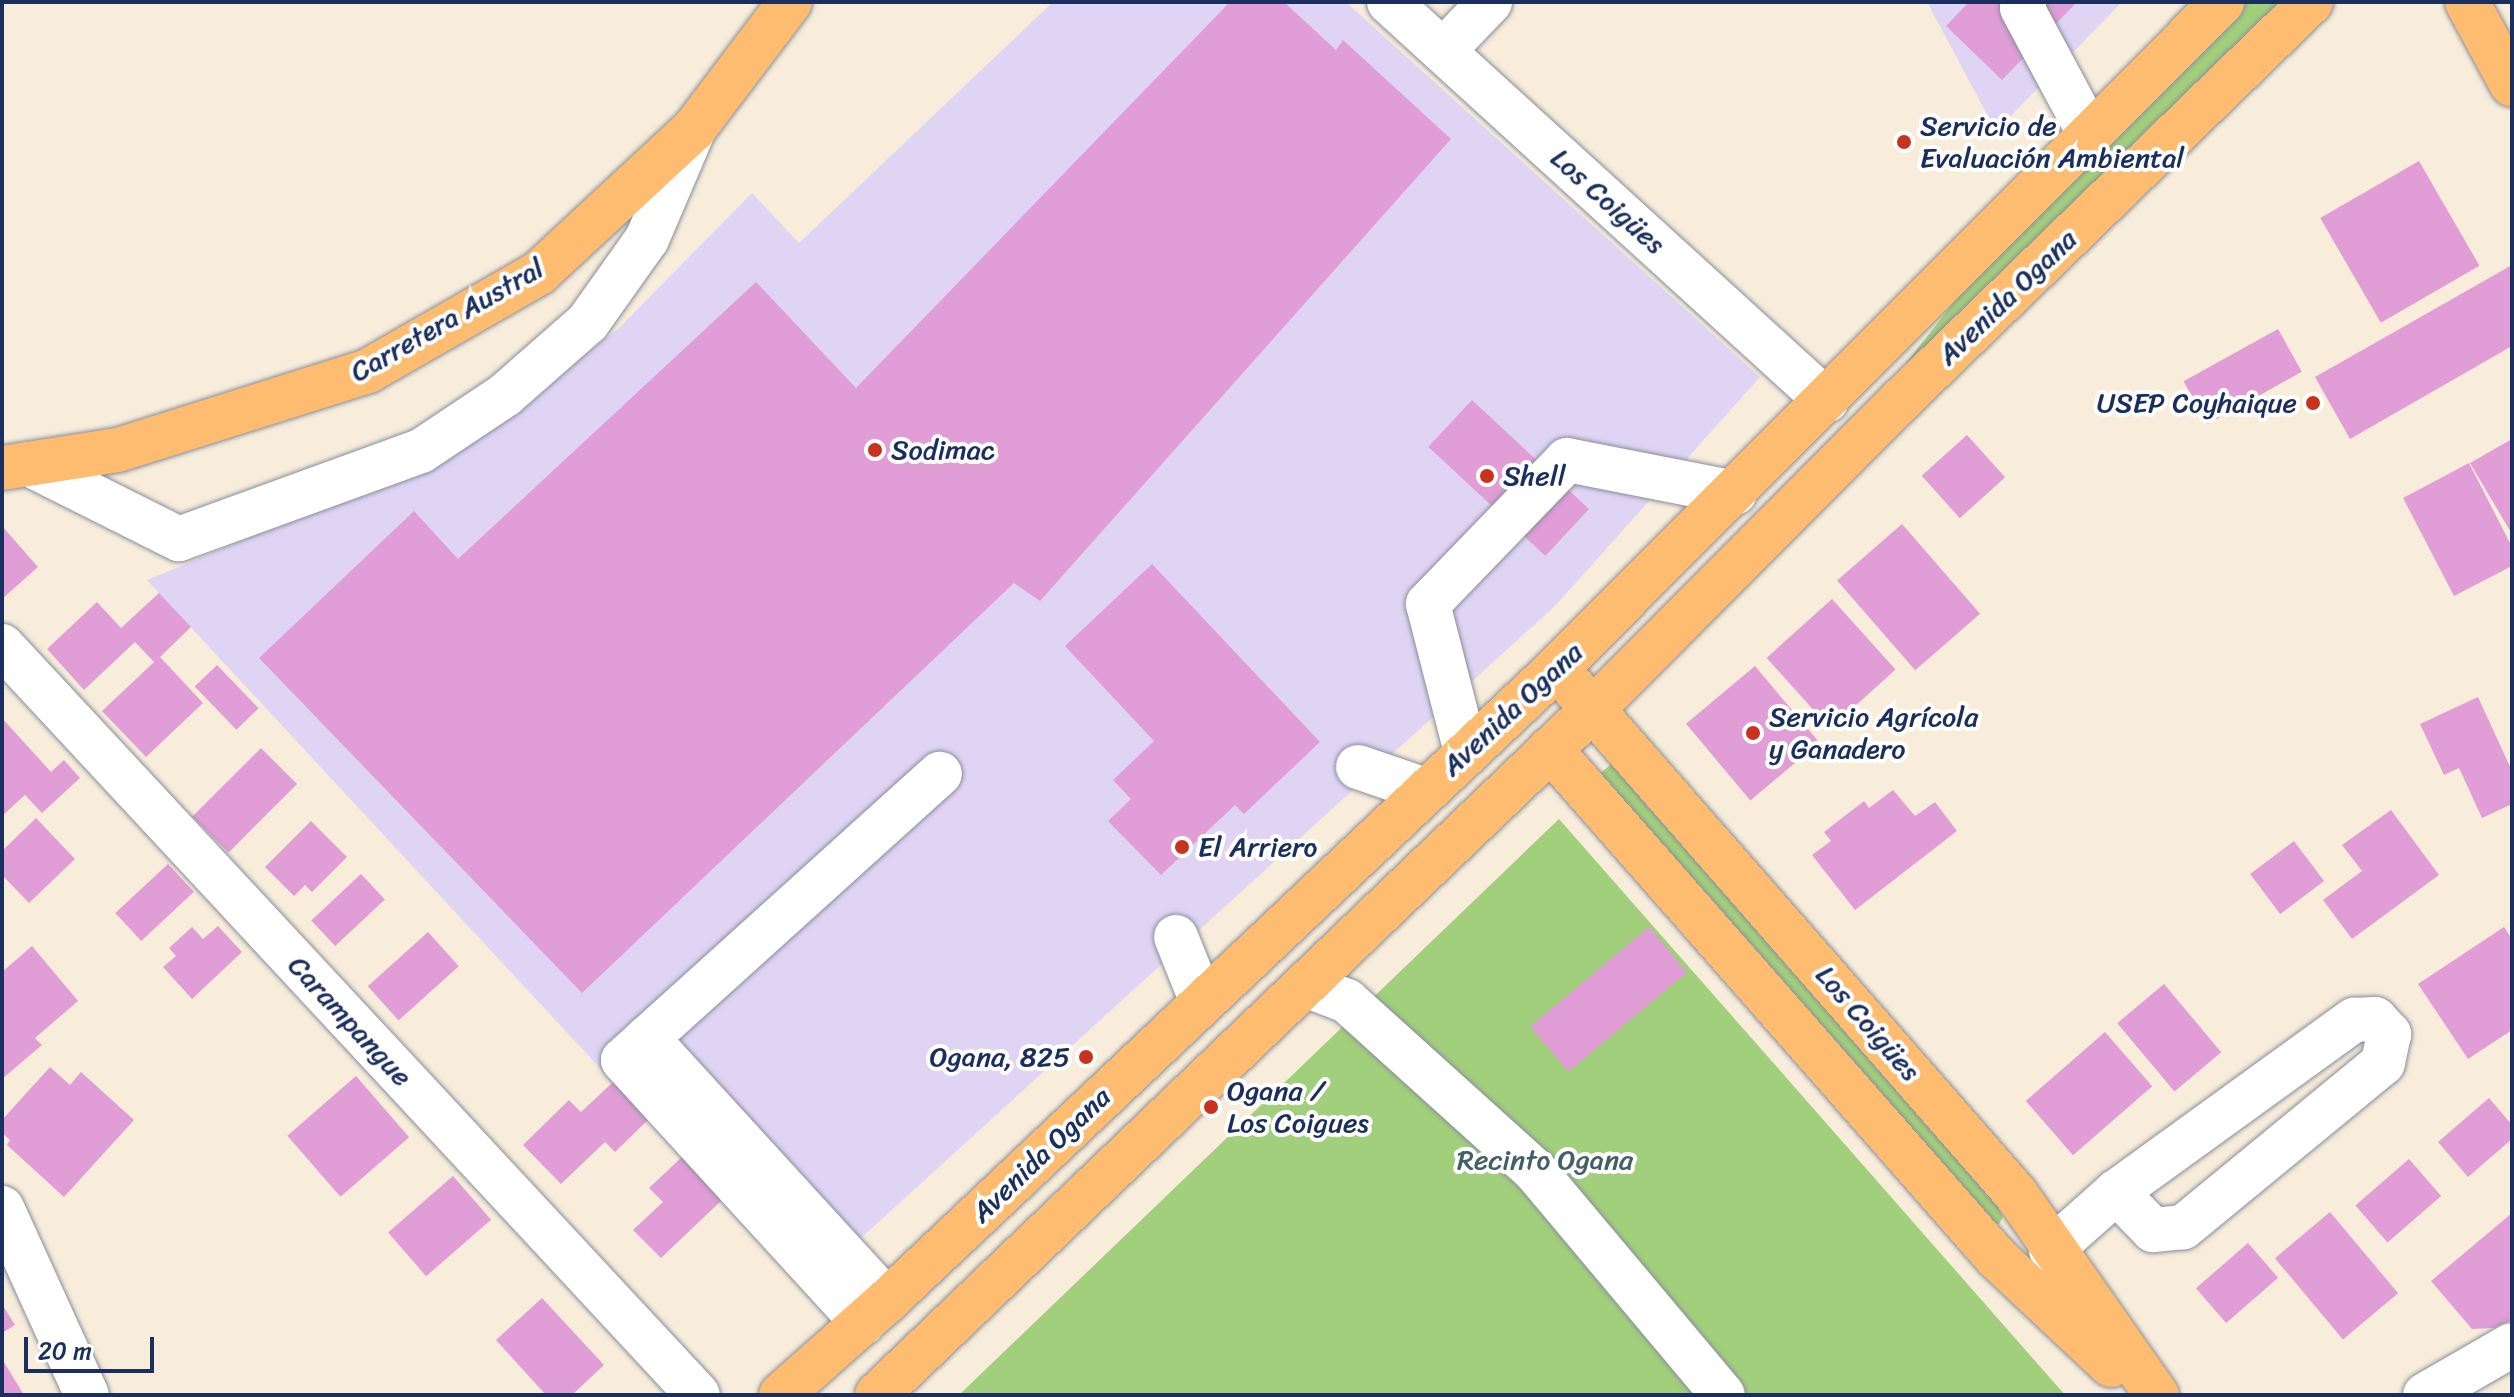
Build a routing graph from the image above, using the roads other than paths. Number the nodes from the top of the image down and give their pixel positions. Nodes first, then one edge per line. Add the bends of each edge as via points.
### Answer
1 (790, 2) edge
2 (1389, 2) edge
3 (1490, 2) edge
4 (2024, 2) edge
5 (2222, 2) edge
6 (2311, 2) edge
7 (2467, 2) edge
8 (1443, 51) junction
9 (2512, 85) edge
10 (694, 129) junction
11 (2090, 135) junction
12 (1827, 401) junction
13 (16, 466) edge
14 (1735, 493) junction
15 (2, 646) edge
16 (1556, 669) junction
17 (1594, 708) junction
18 (1550, 749) junction
19 (1466, 752) junction
20 (1358, 767) dead end
21 (940, 774) dead end
22 (1425, 790) junction
23 (1176, 937) dead end
24 (1305, 985) junction
25 (1202, 1002) junction
26 (2116, 1192) junction
27 (2, 1208) edge
28 (2051, 1250) junction
29 (875, 1312) junction
30 (2512, 1345) edge
31 (87, 1395) edge
32 (698, 1395) edge
33 (781, 1395) edge
34 (877, 1395) edge
35 (1723, 1395) edge
36 (2143, 1395) edge
37 (2157, 1395) edge
38 (2425, 1395) edge

1 - 10 main road, Carretera Austral
2 - 8 street, Los Coigües
3 - 8 street
4 - 11 street via 2022,8
5 - 11 main road, Avenida Ogana
6 - 17 main road, Avenida Ogana via 1900,401
7 - 9 main road
8 - 12 street, Los Coigües
10 - 13 main road, Carretera Austral via 539,273 368,371 118,450
10 - 13 street via 647,239 588,322 505,395 421,451 179,539
11 - 12 main road, Avenida Ogana
12 - 14 main road, Avenida Ogana
14 - 16 main road, Avenida Ogana
14 - 19 street via 1567,460 1428,604
15 - 32 street, Carampangue
16 - 17 main road, Los Coigües
16 - 19 main road, Avenida Ogana
17 - 18 main road, Avenida Ogana
17 - 28 main road, Los Coigües via 2016,1194
18 - 24 main road, Avenida Ogana
18 - 36 main road, Los Coigües via 1996,1257
19 - 22 main road, Avenida Ogana
20 - 22 street
21 - 29 street via 635,1049
22 - 25 main road, Avenida Ogana
23 - 25 street
24 - 34 main road, Avenida Ogana
24 - 35 street via 1347,1001 1535,1171
25 - 29 main road, Avenida Ogana
26 - 26 street via 2354,1020 2375,1019 2389,1034 2383,1063 2183,1227 2153,1230
26 - 28 street
27 - 31 street
28 - 37 main road, Los Coigües
29 - 33 main road, Avenida Ogana
30 - 38 street

